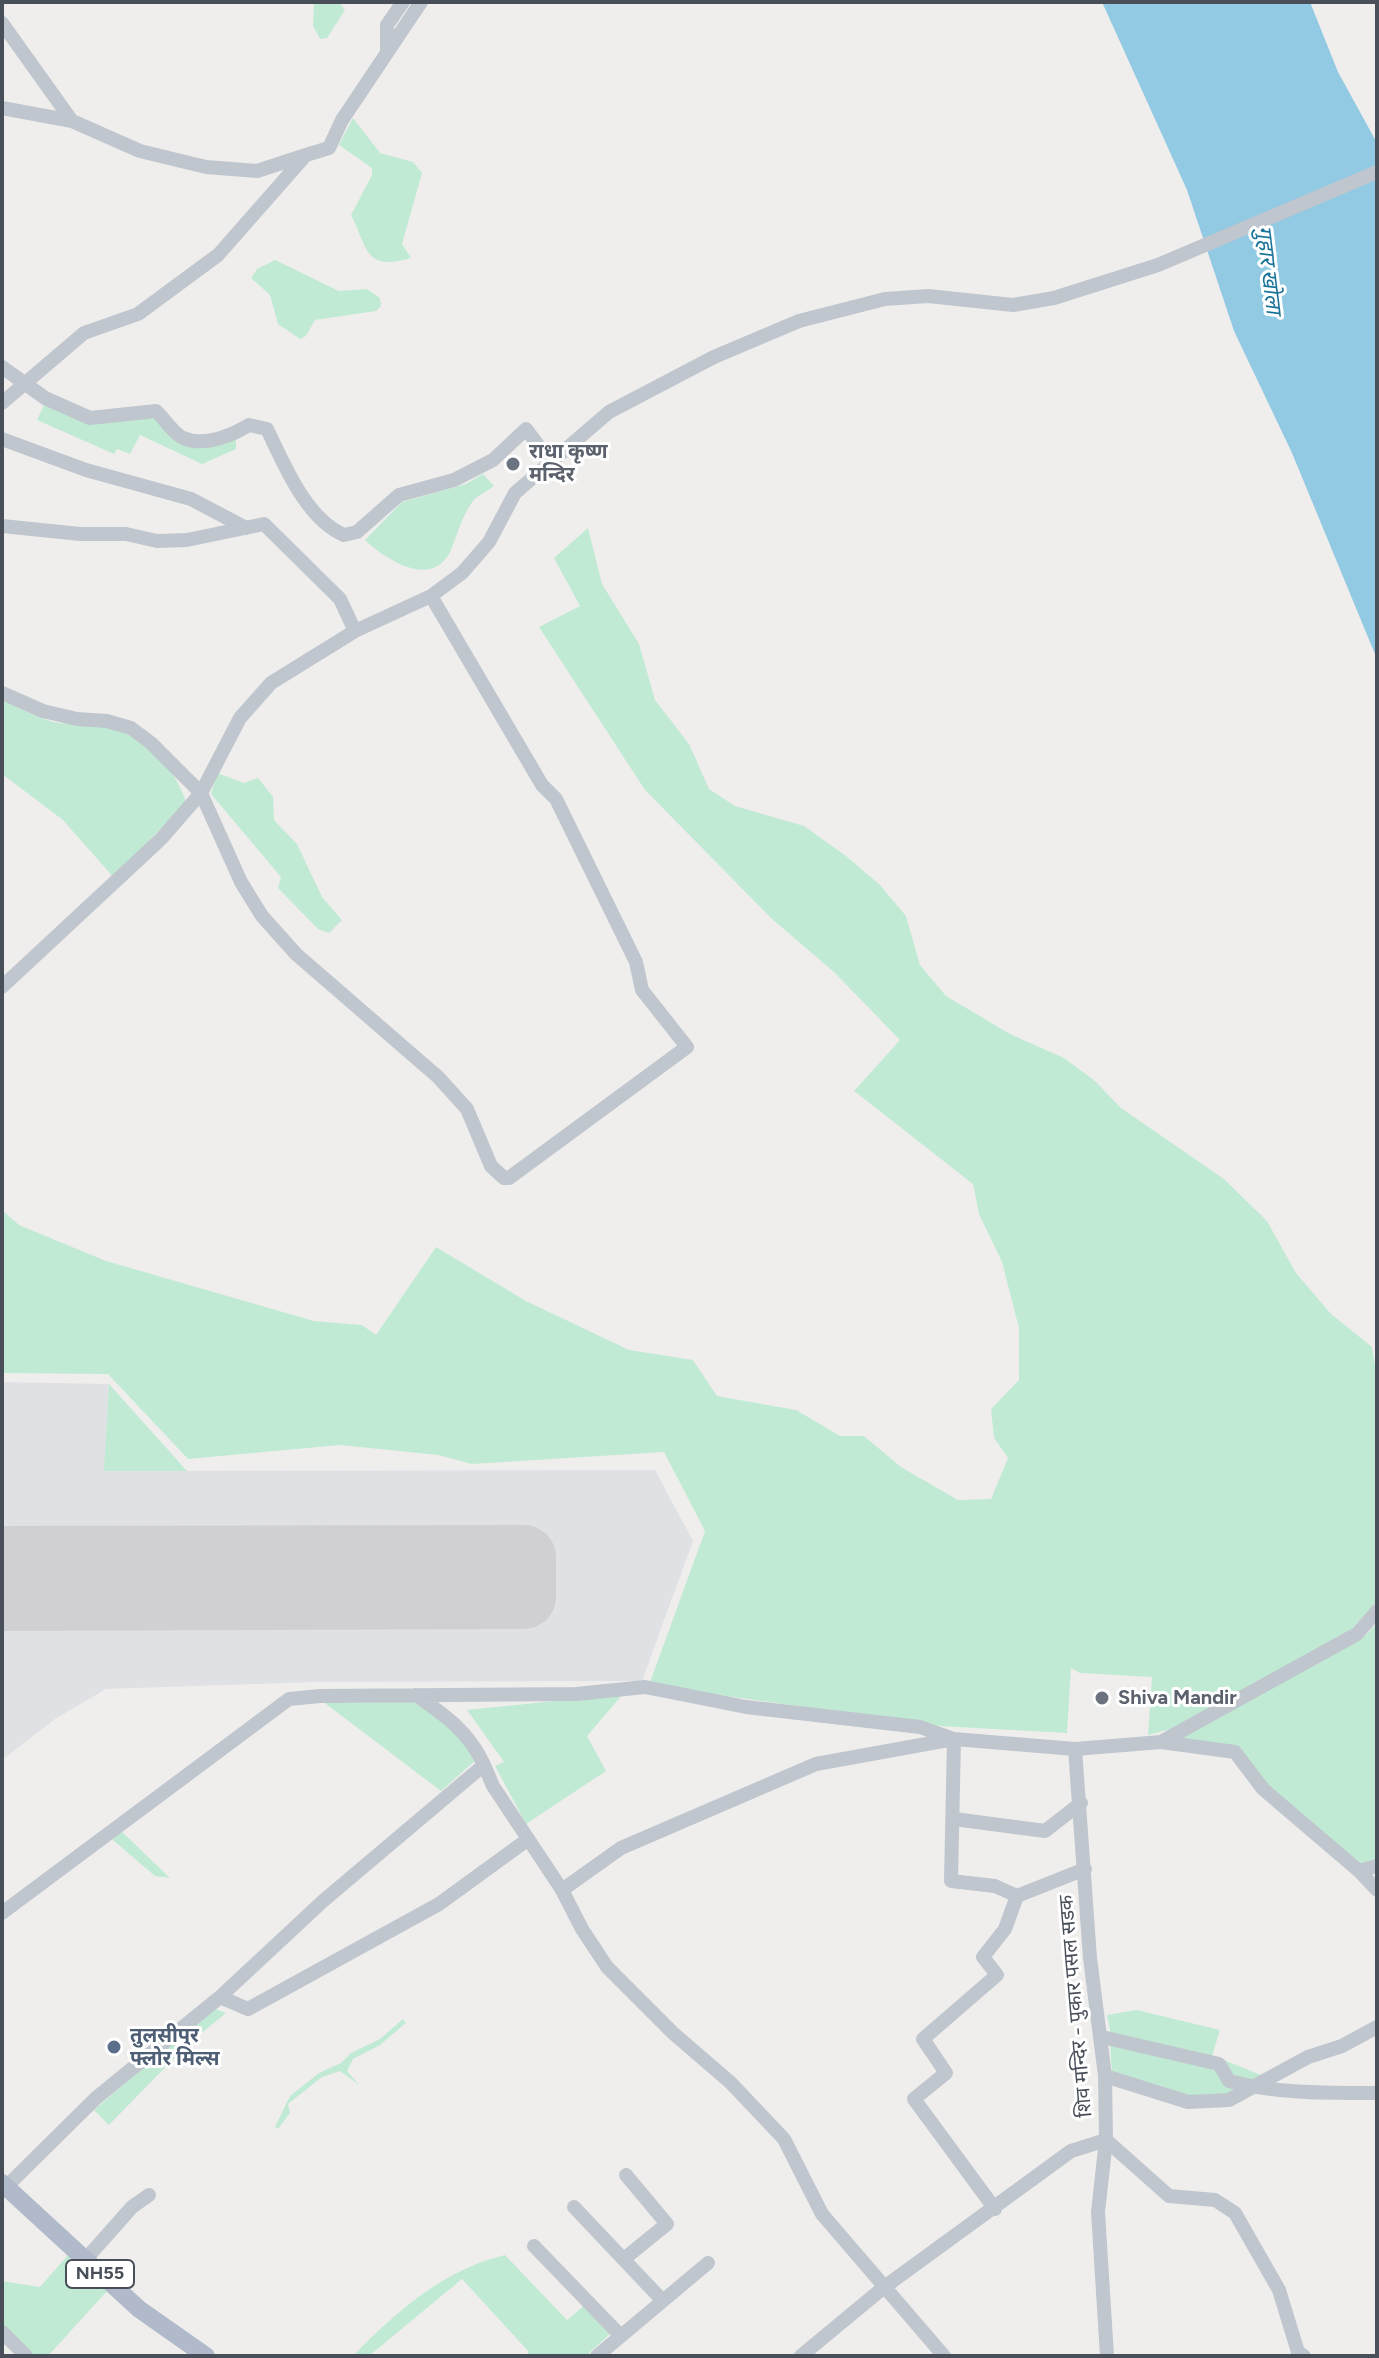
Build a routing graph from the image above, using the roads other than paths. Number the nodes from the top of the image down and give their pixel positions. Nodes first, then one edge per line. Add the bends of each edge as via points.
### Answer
1 (403, 2) edge
2 (421, 2) edge
3 (2, 23) edge
4 (387, 54) junction
5 (2, 108) edge
6 (72, 121) junction
7 (306, 155) junction
8 (1377, 172) edge
9 (2, 367) edge
10 (24, 381) junction
11 (2, 403) edge
12 (2, 439) edge
13 (551, 463) junction
14 (2, 526) edge
15 (246, 528) junction
16 (431, 596) junction
17 (355, 631) junction
18 (2, 693) edge
19 (201, 793) junction
20 (2, 987) edge
21 (1377, 1611) edge
22 (416, 1695) junction
23 (954, 1739) junction
24 (1161, 1742) junction
25 (1075, 1749) junction
26 (484, 1765) junction
27 (1081, 1803) junction
28 (954, 1819) junction
29 (527, 1840) junction
30 (1377, 1866) edge
31 (1085, 1869) junction
32 (1359, 1871) junction
33 (562, 1890) junction
34 (1377, 1890) edge
35 (1017, 1896) junction
36 (2, 1913) edge
37 (220, 1997) junction
38 (1377, 2027) edge
39 (1102, 2037) junction
40 (1105, 2076) junction
41 (1256, 2088) junction
42 (1377, 2093) edge
43 (1106, 2140) junction
44 (626, 2175) dead end
45 (4, 2185) edge
46 (149, 2195) dead end
47 (574, 2207) dead end
48 (995, 2209) junction
49 (534, 2246) dead end
50 (625, 2258) junction
51 (85, 2260) junction
52 (708, 2263) dead end
53 (883, 2288) junction
54 (662, 2300) junction
55 (2, 2332) edge
56 (619, 2334) junction
57 (26, 2356) edge
58 (206, 2356) edge
59 (597, 2356) edge
60 (801, 2356) edge
61 (944, 2356) edge
62 (1107, 2356) edge
63 (1304, 2356) edge

1 - 4 street via 387,25
2 - 4 street
3 - 6 street
4 - 7 street via 329,148
5 - 6 street
6 - 7 street via 140,151 206,167 257,171
7 - 10 street via 218,255 138,314 84,333
8 - 13 street via 1158,265 1054,298 1013,305 928,296 885,299 799,321 714,357 609,412
9 - 10 street
10 - 11 street
10 - 13 street via 45,398 90,418 156,411 182,437 228,438 249,425 267,429 310,506 344,535 357,532 399,495 454,480 493,460 526,429
12 - 15 street via 86,470 191,499
13 - 16 street via 515,493 489,542 462,573
14 - 15 street via 157,541
15 - 17 street via 264,524 340,599
16 - 17 street
16 - 19 street via 542,785 563,810 636,962 642,990 687,1047 518,1175 504,1178 491,1166 467,1109 438,1077 296,954 262,916
17 - 19 street via 271,683 240,718
18 - 19 street via 43,711 131,728
19 - 20 street via 141,860
21 - 24 street via 1357,1634
22 - 23 street via 576,1694 645,1687 746,1707 920,1727
22 - 26 street via 457,1724 474,1742
22 - 36 street via 289,1699
23 - 25 street
23 - 28 street
23 - 33 street via 816,1764 621,1848
24 - 25 street
24 - 32 street via 1235,1752 1263,1789
25 - 27 street, शिव मन्दिर - पुकार पसल सडक
26 - 29 street
26 - 37 street via 323,1901
27 - 28 street via 1045,1831
27 - 31 street, शिव मन्दिर - पुकार पसल सडक
28 - 35 street via 951,1881 995,1886
29 - 33 street
29 - 37 street via 439,1904 248,2009
30 - 32 street
31 - 35 street
31 - 39 street, शिव मन्दिर - पुकार पसल सडक
32 - 34 street
33 - 53 street via 607,1967 784,2139 822,2214
35 - 48 street via 1005,1929 983,1957 997,1975 923,2039 946,2073 914,2099
37 - 45 street via 96,2098
38 - 41 street via 1308,2057
39 - 40 street, शिव मन्दिर - पुकार पसल सडक
39 - 41 street via 1219,2064 1229,2081
40 - 41 street via 1188,2102 1229,2100
40 - 43 street, शिव मन्दिर - पुकार पसल सडक
41 - 42 street
43 - 48 street via 1071,2151
43 - 62 street, शिव मन्दिर - पुकार पसल सडक via 1098,2212
43 - 63 street via 1169,2196 1215,2200 1235,2213 1279,2290 1298,2352
44 - 50 street via 667,2224
45 - 51 main road, NH55
46 - 51 street
47 - 50 street
48 - 53 street
49 - 56 street
50 - 54 street
51 - 58 main road, NH55 via 139,2309
52 - 54 street
53 - 60 street
53 - 61 street
54 - 56 street
55 - 57 street
56 - 59 street

